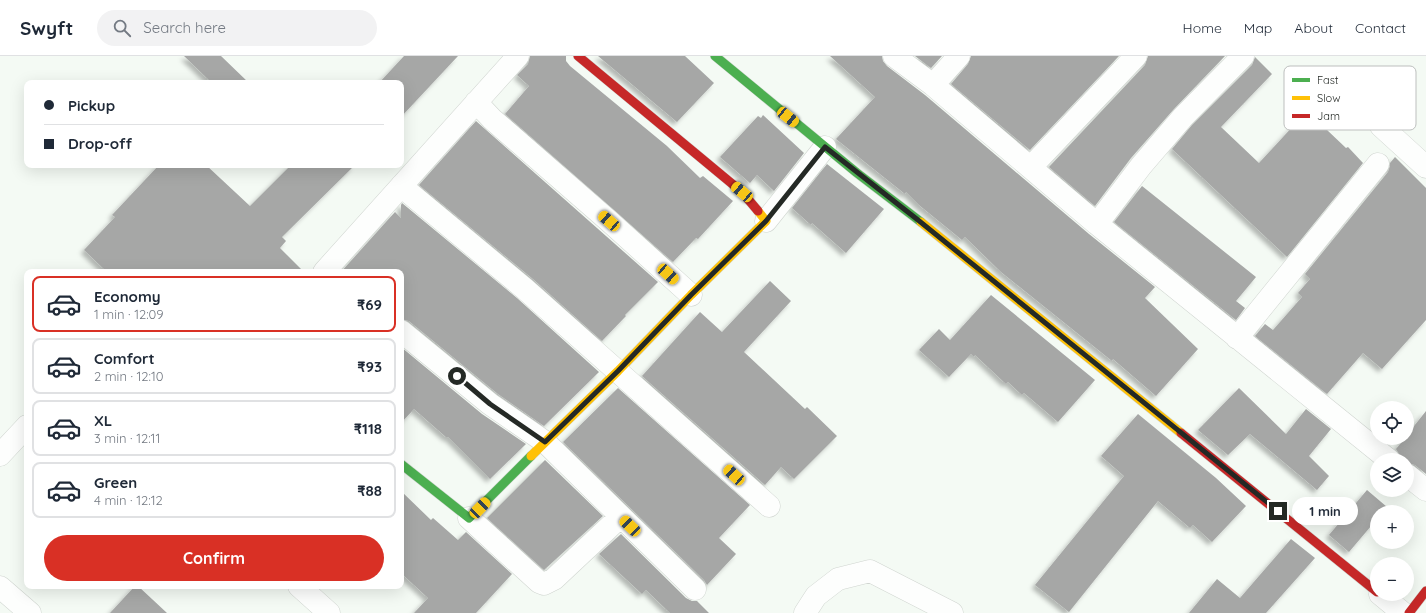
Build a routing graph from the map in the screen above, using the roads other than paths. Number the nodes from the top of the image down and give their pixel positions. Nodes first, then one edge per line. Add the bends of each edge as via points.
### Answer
1 (518, 56) edge
2 (578, 56) edge
3 (715, 56) edge
4 (894, 56) edge
5 (959, 56) edge
6 (1136, 56) edge
7 (1243, 56) edge
8 (933, 85) junction
9 (476, 102) junction
10 (1385, 130) edge
11 (825, 147) junction
12 (1378, 164) dead end
13 (1031, 167) junction
14 (1426, 167) edge
15 (401, 186) junction
16 (766, 221) junction
17 (1097, 224) junction
18 (328, 269) edge
19 (691, 295) junction
20 (404, 333) edge
21 (1237, 338) junction
22 (618, 371) junction
23 (24, 429) edge
24 (545, 442) junction
25 (1381, 453) edge
26 (0, 455) edge
27 (404, 466) edge
28 (1414, 481) edge
29 (1426, 490) edge
30 (769, 506) dead end
31 (620, 517) junction
32 (469, 518) junction
33 (1370, 586) edge
34 (0, 587) edge
35 (302, 589) edge
36 (695, 589) dead end
37 (1426, 591) edge
38 (1388, 601) edge
39 (30, 613) edge
40 (329, 613) edge
41 (805, 613) edge
42 (952, 613) edge
43 (1403, 613) edge
44 (1408, 613) edge

1 - 9 street
2 - 16 street via 742,192
3 - 11 street
4 - 8 street
5 - 8 street
6 - 13 street
7 - 17 street via 1182,117
8 - 13 street
9 - 15 street
9 - 19 street
10 - 14 street
11 - 16 street
11 - 33 street
12 - 21 street
13 - 17 street
15 - 18 street
15 - 22 street via 525,288
16 - 19 street
17 - 21 street
19 - 22 street
20 - 24 street via 490,404
21 - 25 street
22 - 24 street
22 - 30 street
23 - 26 street
24 - 31 street
24 - 32 street
27 - 32 street
28 - 29 street
31 - 32 street via 554,579 544,584 538,582
31 - 36 street
34 - 39 street
35 - 40 street
37 - 44 street
38 - 43 street
41 - 42 street via 816,596 838,579 870,571

